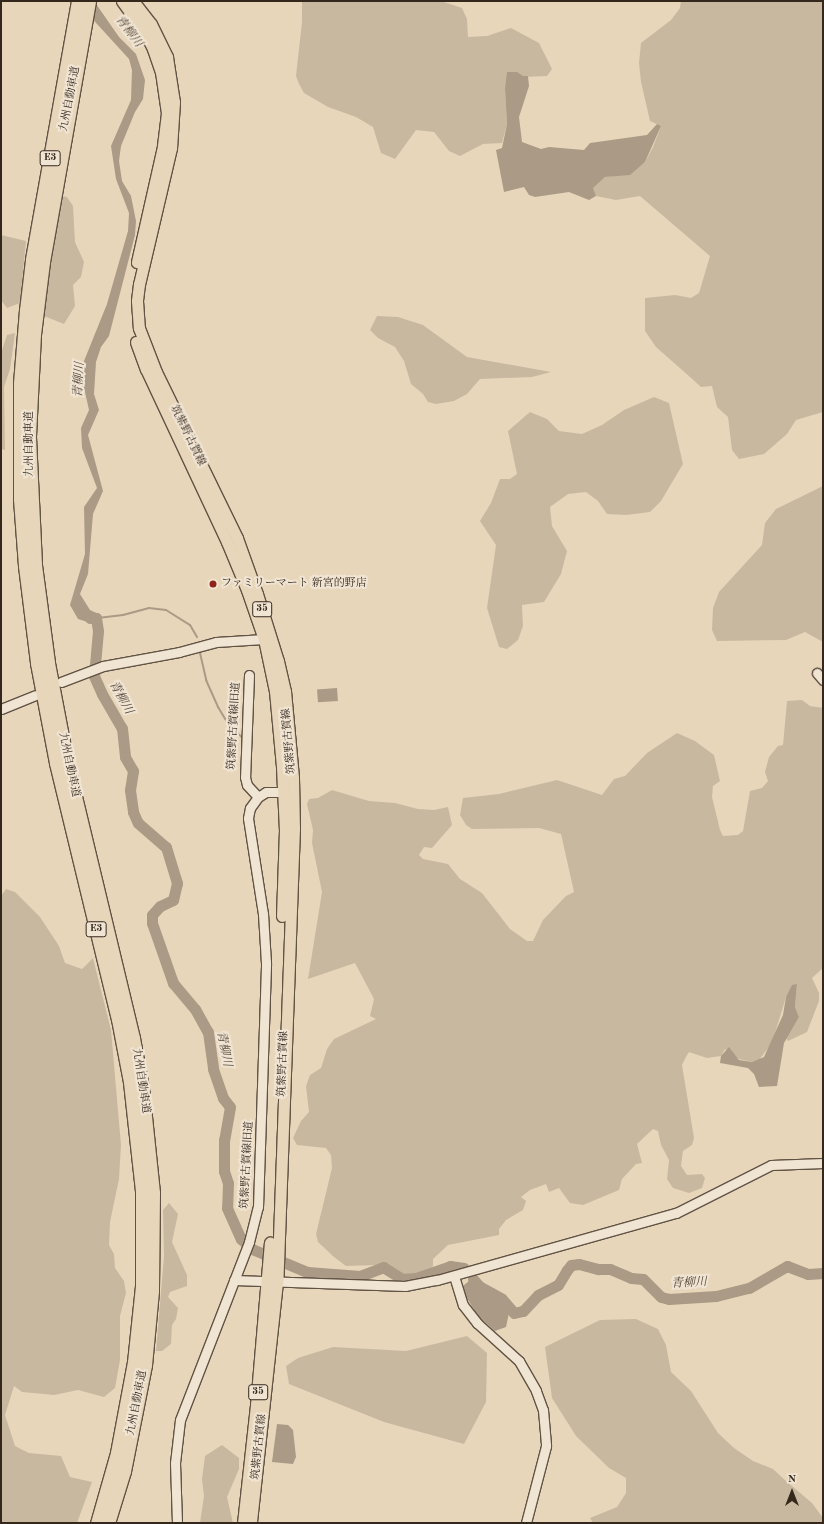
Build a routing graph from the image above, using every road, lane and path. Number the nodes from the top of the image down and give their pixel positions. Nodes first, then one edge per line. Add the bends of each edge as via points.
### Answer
1 (89, 1) edge
2 (122, 1) edge
3 (133, 1) edge
4 (78, 4) edge
5 (31, 310) junction
6 (29, 334) junction
7 (264, 639) junction
8 (249, 676) dead end
9 (61, 682) dead end
10 (35, 695) dead end
11 (1, 710) edge
12 (289, 792) junction
13 (258, 797) junction
14 (823, 1163) edge
15 (454, 1276) junction
16 (234, 1280) junction
17 (272, 1282) junction
18 (97, 1523) edge
19 (108, 1523) edge
20 (177, 1523) edge
21 (243, 1523) edge
22 (251, 1523) edge
23 (526, 1523) edge

1 - 5 highway, 九州自動車道 / E3
2 - 7 main road, 筑紫野古賀線 / 35 via 144,31 153,49 161,72 167,113 131,295 132,328 146,369 238,569
3 - 12 main road, 筑紫野古賀線 / 35 via 151,24 167,57 175,123 139,284 139,328 158,377 236,538 257,594 285,691
4 - 5 highway, 九州自動車道 / E3 via 39,218
5 - 6 highway, 九州自動車道 / E3
6 - 18 highway, 九州自動車道 / E3 via 20,383 20,499 30,619 56,763 118,1019 133,1103 142,1192 142,1286 134,1362 117,1452
6 - 19 highway, 九州自動車道 / E3 via 30,500 41,618 67,763 133,1038 142,1088 153,1193 152,1291 145,1365 126,1464
7 - 9 street via 216,642 179,652 103,666
7 - 12 main road, 筑紫野古賀線 / 35 via 276,691
8 - 13 street, 筑紫野古賀線旧道 via 245,777 247,785
10 - 11 street
12 - 13 street via 266,792
12 - 17 main road, 筑紫野古賀線 / 35
13 - 16 street, 筑紫野古賀線旧道 via 250,808 248,818 263,914 265,1026 261,1177 258,1207
14 - 15 street via 771,1165 676,1213
15 - 17 street via 405,1286
15 - 23 street via 463,1305 477,1323 519,1361 533,1384 543,1410 546,1446
16 - 17 street
16 - 20 street, 筑紫野古賀線旧道 via 180,1420 176,1463
17 - 21 main road, 筑紫野古賀線 / 35
17 - 22 main road, 筑紫野古賀線 / 35

